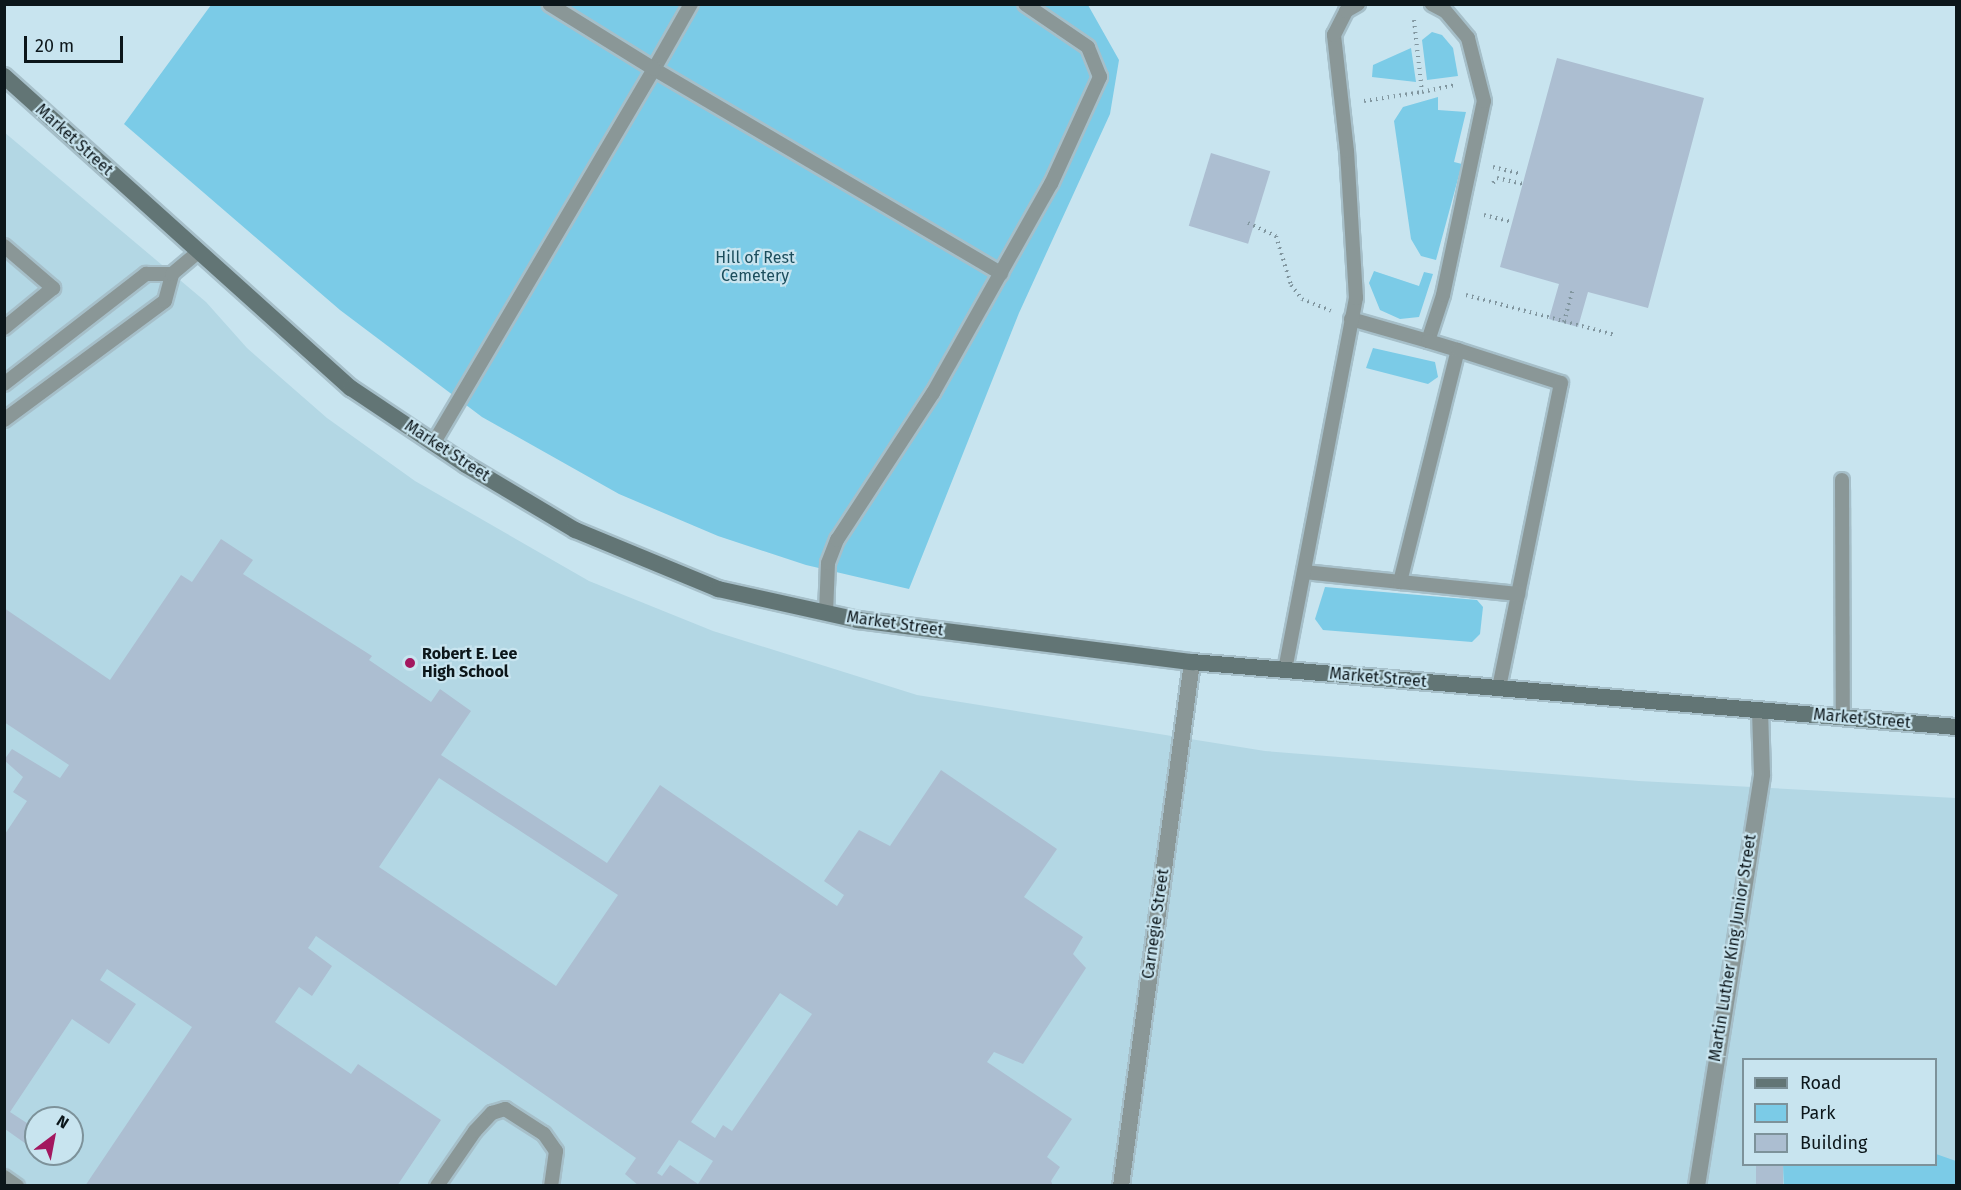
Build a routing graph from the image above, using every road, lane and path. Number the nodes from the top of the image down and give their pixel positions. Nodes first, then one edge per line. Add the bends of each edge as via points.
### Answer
1 (549, 4) edge
2 (692, 4) edge
3 (1025, 4) edge
4 (1432, 4) edge
5 (1355, 5) edge
6 (1413, 15) dead end
7 (654, 69) junction
8 (4, 76) edge
9 (1480, 80) junction
10 (1422, 92) junction
11 (1342, 105) junction
12 (1511, 171) dead end
13 (1509, 180) junction
14 (1522, 184) dead end
15 (1491, 186) dead end
16 (1486, 205) dead end
17 (1483, 215) junction
18 (1512, 222) dead end
19 (1248, 223) dead end
20 (1480, 225) dead end
21 (4, 246) edge
22 (198, 251) junction
23 (1001, 273) junction
24 (172, 274) junction
25 (1573, 288) dead end
26 (1462, 289) dead end
27 (1352, 317) junction
28 (1564, 322) junction
29 (4, 328) edge
30 (1615, 335) dead end
31 (1428, 341) junction
32 (1458, 350) junction
33 (4, 384) edge
34 (4, 420) edge
35 (433, 444) junction
36 (1842, 480) dead end
37 (1304, 572) junction
38 (1400, 582) junction
39 (1518, 594) junction
40 (826, 613) junction
41 (1192, 662) junction
42 (1285, 670) junction
43 (1499, 688) junction
44 (1760, 711) junction
45 (1843, 718) junction
46 (1956, 727) edge
47 (4, 1177) edge
48 (17, 1185) edge
49 (437, 1185) edge
50 (551, 1185) edge
51 (1121, 1185) edge
52 (1697, 1185) edge

1 - 7 lane
2 - 7 lane
3 - 23 lane via 1088,47 1100,77 1082,122
4 - 9 lane via 1445,11 1468,38
5 - 11 lane via 1346,11 1334,35
6 - 10 path
7 - 23 lane
7 - 35 lane
8 - 22 main road, Market Street
9 - 10 path
9 - 31 lane via 1484,101 1477,146
10 - 11 path
11 - 27 lane via 1355,278
12 - 13 path
13 - 14 path
13 - 15 path via 1497,178
16 - 17 path
17 - 18 path
17 - 20 path
19 - 27 path via 1276,236 1291,285 1302,299
21 - 29 lane via 53,288
22 - 24 lane
22 - 35 main road, Market Street via 351,388
23 - 40 lane via 933,393 837,540 828,563
24 - 33 lane via 146,274
24 - 34 lane via 165,301
25 - 28 path
26 - 28 path via 1470,296
27 - 31 lane
27 - 37 lane
28 - 30 path
31 - 32 lane
32 - 38 lane
32 - 39 lane via 1561,383
35 - 40 main road, Market Street via 575,530 718,589
36 - 45 lane
37 - 38 lane
37 - 42 lane
38 - 39 lane
39 - 43 lane
40 - 41 main road, Market Street
41 - 42 main road, Market Street
41 - 51 street, Carnegie Street
42 - 43 main road, Market Street
43 - 44 main road, Market Street
44 - 45 main road, Market Street
44 - 52 street, Martin Luther King Junior Street via 1762,774
45 - 46 main road, Market Street
47 - 48 lane
49 - 50 lane via 475,1131 492,1113 505,1109 544,1134 556,1151

